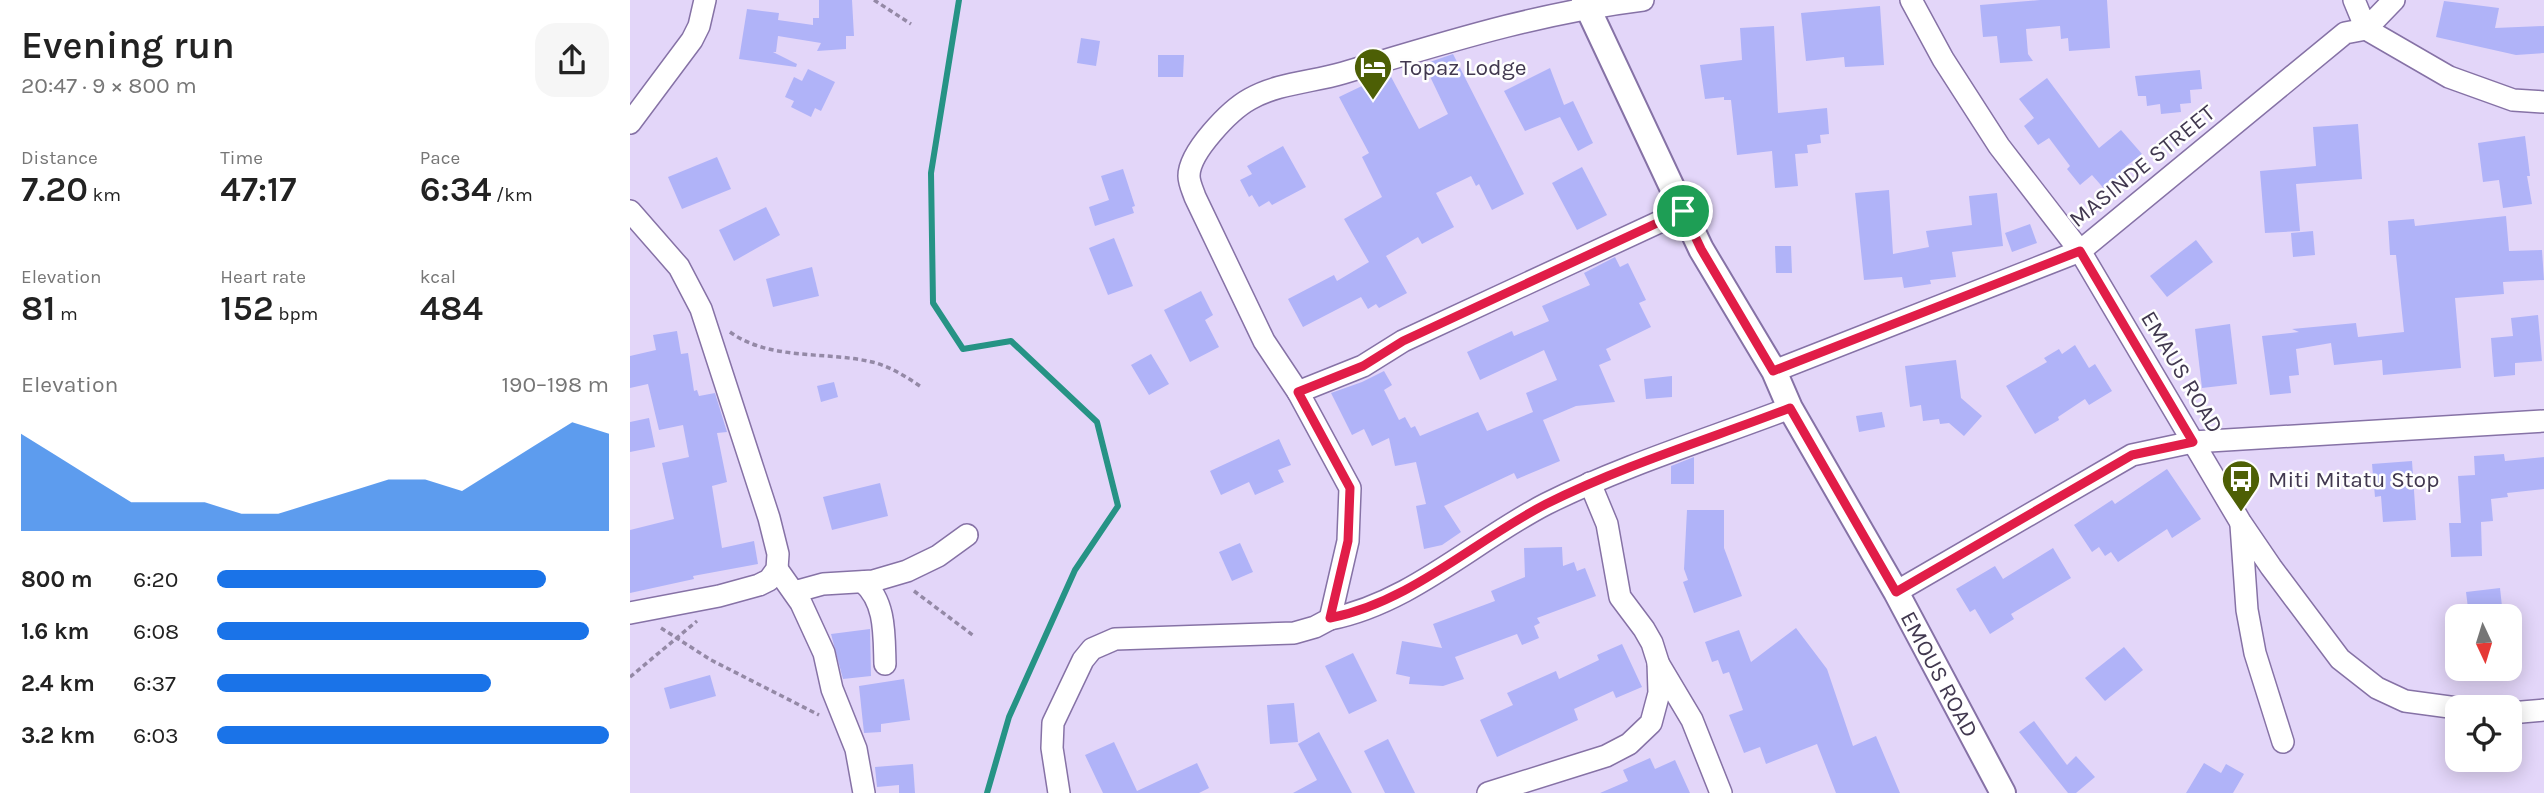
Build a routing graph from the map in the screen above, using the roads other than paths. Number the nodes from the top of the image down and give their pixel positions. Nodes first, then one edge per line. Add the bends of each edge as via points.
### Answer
1 (705, 0) edge
2 (1643, 0) edge
3 (1911, 0) edge
4 (2354, 0) edge
5 (2394, 0) edge
6 (1586, 3) edge
7 (2366, 29) junction
8 (2544, 102) edge
9 (630, 123) edge
10 (630, 211) edge
11 (1683, 211) junction
12 (2080, 251) junction
13 (1773, 371) junction
14 (1298, 392) junction
15 (1790, 408) junction
16 (2544, 421) edge
17 (2193, 442) junction
18 (1590, 483) junction
19 (2241, 523) junction
20 (967, 535) dead end
21 (777, 569) junction
22 (863, 582) junction
23 (794, 592) junction
24 (1896, 592) junction
25 (630, 613) edge
26 (1330, 618) junction
27 (1658, 662) junction
28 (885, 664) dead end
29 (2445, 706) edge
30 (2544, 710) edge
31 (2522, 712) edge
32 (2283, 742) dead end
33 (864, 793) edge
34 (1059, 793) edge
35 (1488, 793) edge
36 (1721, 793) edge
37 (2003, 793) edge

1 - 9 street via 692,40
2 - 6 street
3 - 12 street, EMAUS ROAD via 1999,146
4 - 7 street
5 - 7 street, MASINDE STREET
6 - 11 street, EMOUS ROAD
6 - 14 street via 1284,86 1251,98 1225,117 1196,157 1189,175 1195,197 1264,341
7 - 8 street via 2449,77 2513,100
7 - 12 street, MASINDE STREET via 2346,33
10 - 21 street via 679,267 701,309 769,518
11 - 13 street, EMOUS ROAD
11 - 14 street via 1403,341 1363,366
12 - 13 street, MASINDE STREET
12 - 17 street, EMAUS ROAD
13 - 15 street, EMOUS ROAD
14 - 26 street via 1350,488 1348,541
15 - 18 street
15 - 24 street, EMOUS ROAD
16 - 17 street
17 - 19 street, EMAUS ROAD
17 - 24 street via 2132,455
18 - 26 street via 1543,506 1394,597
18 - 27 street via 1607,524 1620,597 1644,629
19 - 29 street, EMAUS ROAD via 2340,659 2377,688 2406,701
19 - 32 street via 2255,653
20 - 22 street via 938,556 889,577
21 - 23 street
21 - 25 street via 759,585
22 - 23 street via 823,584
22 - 28 street via 879,603
23 - 33 street via 824,653 832,689 856,749
24 - 37 street, EMOUS ROAD
26 - 34 street via 1294,633 1115,639 1092,649 1053,723
27 - 35 street via 1658,694 1651,723 1629,744 1606,756
27 - 36 street via 1692,720
30 - 31 street

